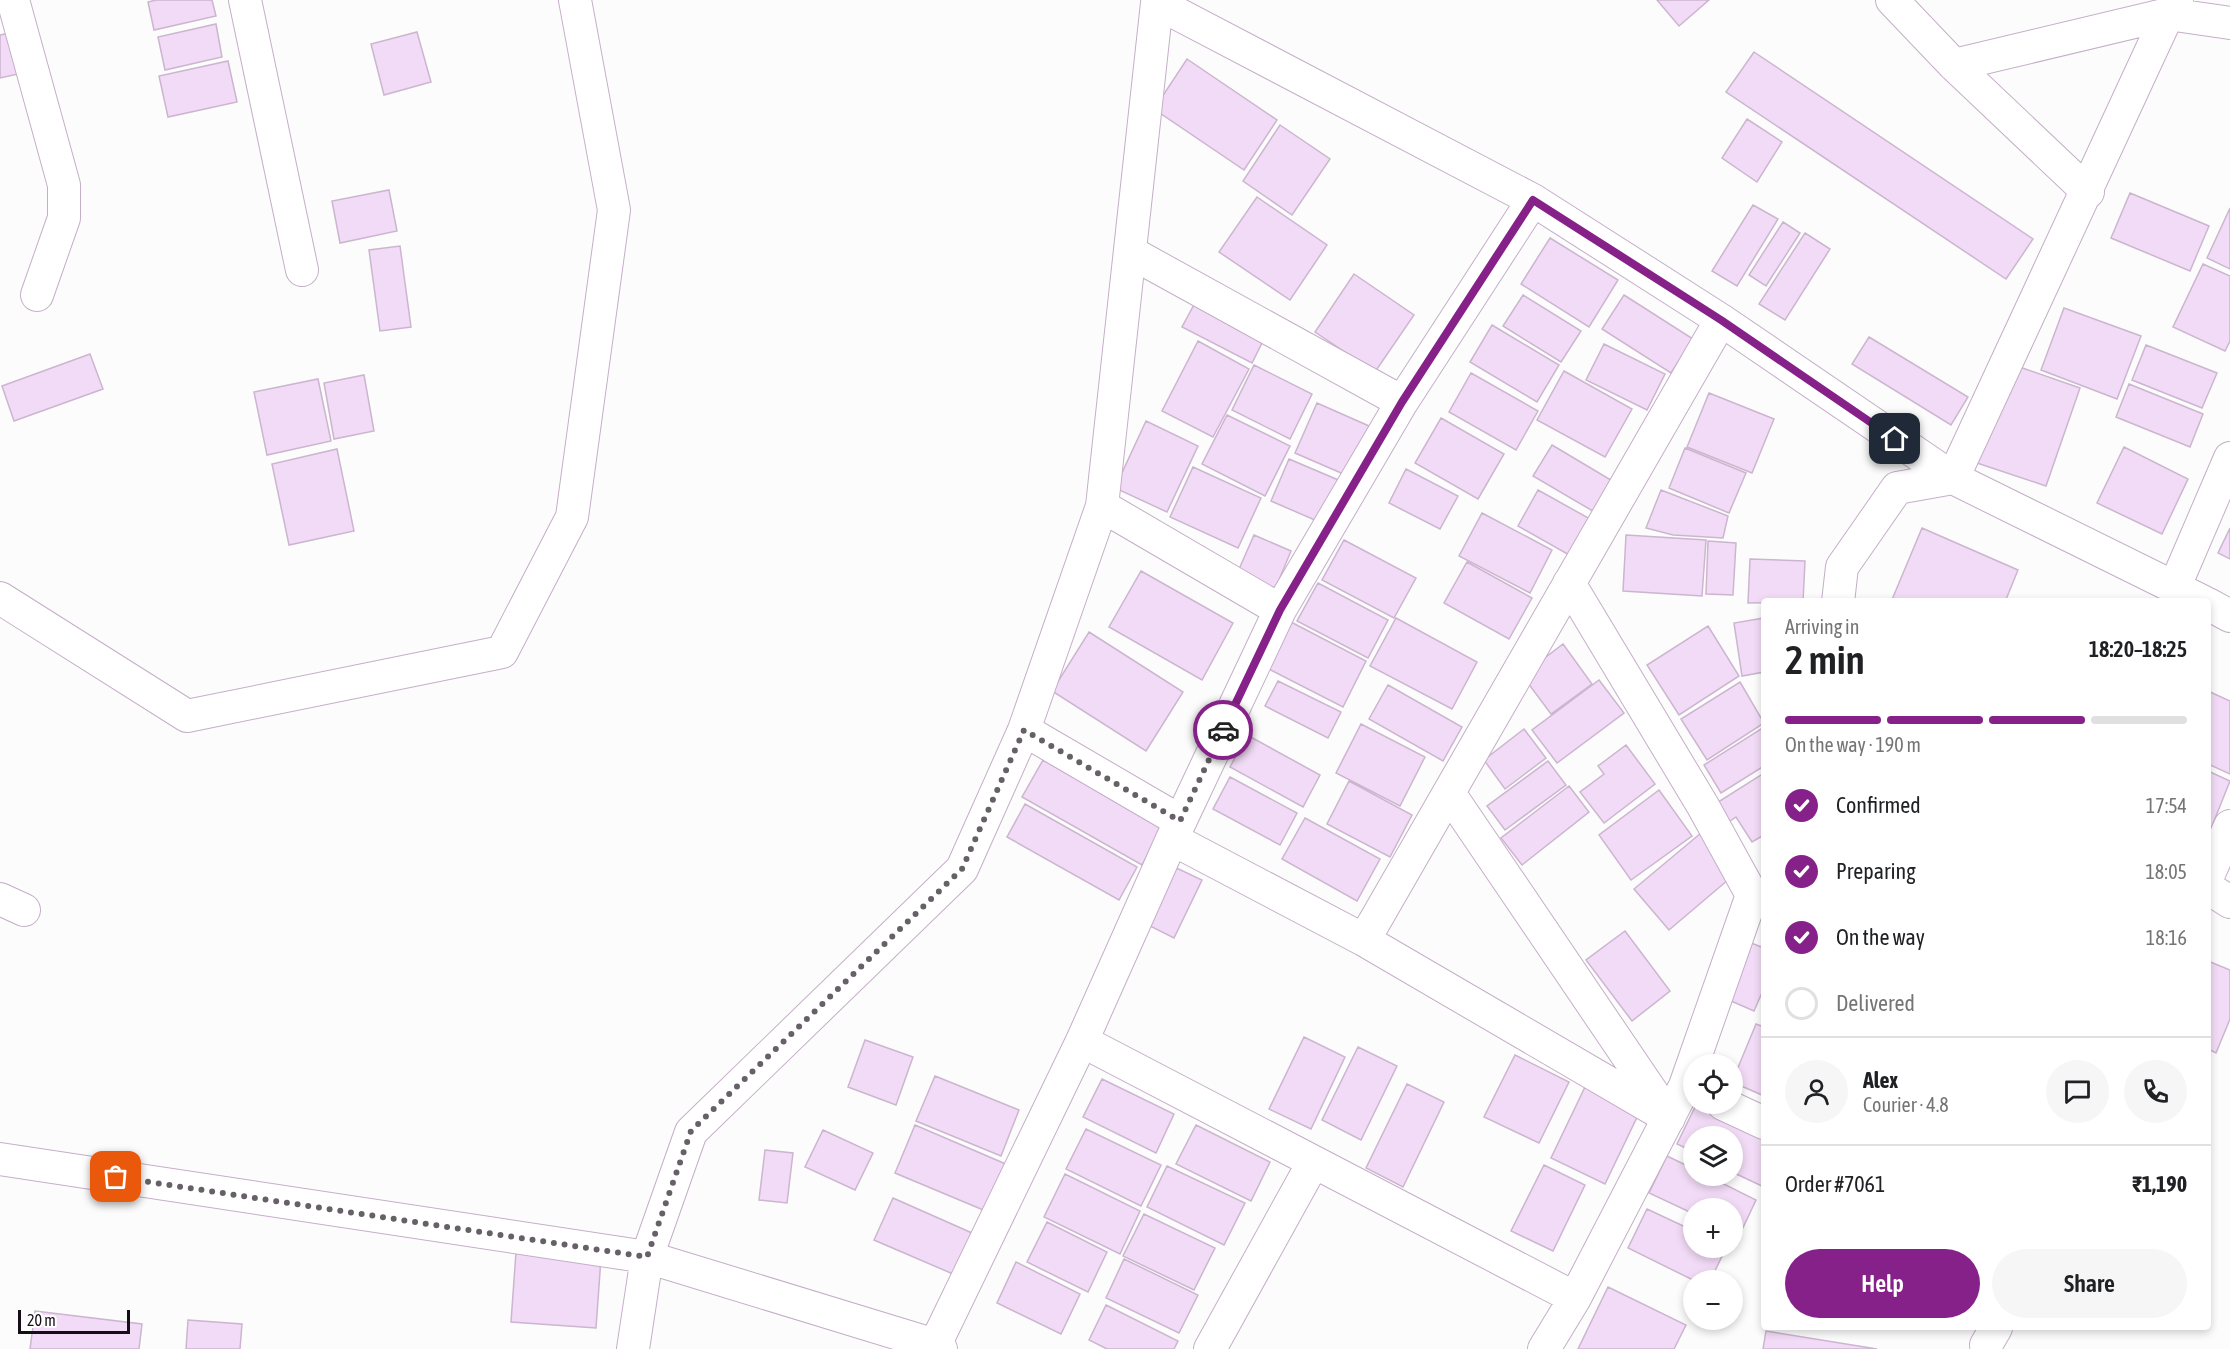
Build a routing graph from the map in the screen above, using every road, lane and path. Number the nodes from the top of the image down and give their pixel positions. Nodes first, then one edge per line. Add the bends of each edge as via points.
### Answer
1 (14, 0) edge
2 (245, 0) edge
3 (575, 0) edge
4 (1892, 0) edge
5 (2173, 7) edge
6 (2230, 23) edge
7 (1954, 64) junction
8 (2088, 192) junction
9 (1533, 200) junction
10 (1130, 252) junction
11 (302, 270) dead end
12 (37, 295) dead end
13 (1721, 320) junction
14 (1402, 402) junction
15 (2230, 458) edge
16 (1953, 478) junction
17 (1102, 506) junction
18 (1569, 583) junction
19 (2175, 586) junction
20 (0, 598) edge
21 (1838, 598) edge
22 (2197, 598) edge
23 (2211, 606) edge
24 (1280, 610) junction
25 (2230, 616) edge
26 (1024, 730) junction
27 (1449, 793) junction
28 (2230, 826) edge
29 (1176, 830) junction
30 (2211, 869) edge
31 (2211, 890) edge
32 (1758, 898) edge
33 (2230, 902) edge
34 (1364, 940) junction
35 (1082, 1041) junction
36 (1701, 1054) edge
37 (1683, 1097) edge
38 (1743, 1113) edge
39 (1669, 1118) junction
40 (1761, 1122) edge
41 (0, 1159) edge
42 (1313, 1163) junction
43 (647, 1257) junction
44 (1575, 1298) junction
45 (938, 1347) edge
46 (633, 1349) edge
47 (1210, 1349) edge
48 (1544, 1349) edge

1 - 12 street via 64,185 64,218
2 - 11 street
3 - 20 street via 614,210 572,517 502,652 188,716
4 - 7 street
5 - 6 street
5 - 7 street
5 - 8 street
7 - 8 street
8 - 16 street
9 - 10 street via 1157,3
9 - 13 street
9 - 14 street
10 - 14 street
10 - 17 street
13 - 16 street
13 - 18 street
14 - 24 street
15 - 19 street
16 - 19 street
16 - 21 street via 1897,488 1842,567
17 - 24 street
17 - 26 street
18 - 27 street
18 - 32 street
19 - 22 street
23 - 25 street
24 - 29 street
26 - 29 street
26 - 43 street via 962,869 691,1131
27 - 34 street
27 - 39 street
28 - 30 street
29 - 34 street
29 - 35 street
31 - 33 street
32 - 36 street
34 - 39 street
35 - 42 street
35 - 45 street
37 - 39 street
38 - 40 street
39 - 44 street
41 - 43 street
42 - 44 street
42 - 47 street
43 - 45 street
43 - 46 street
44 - 48 street

